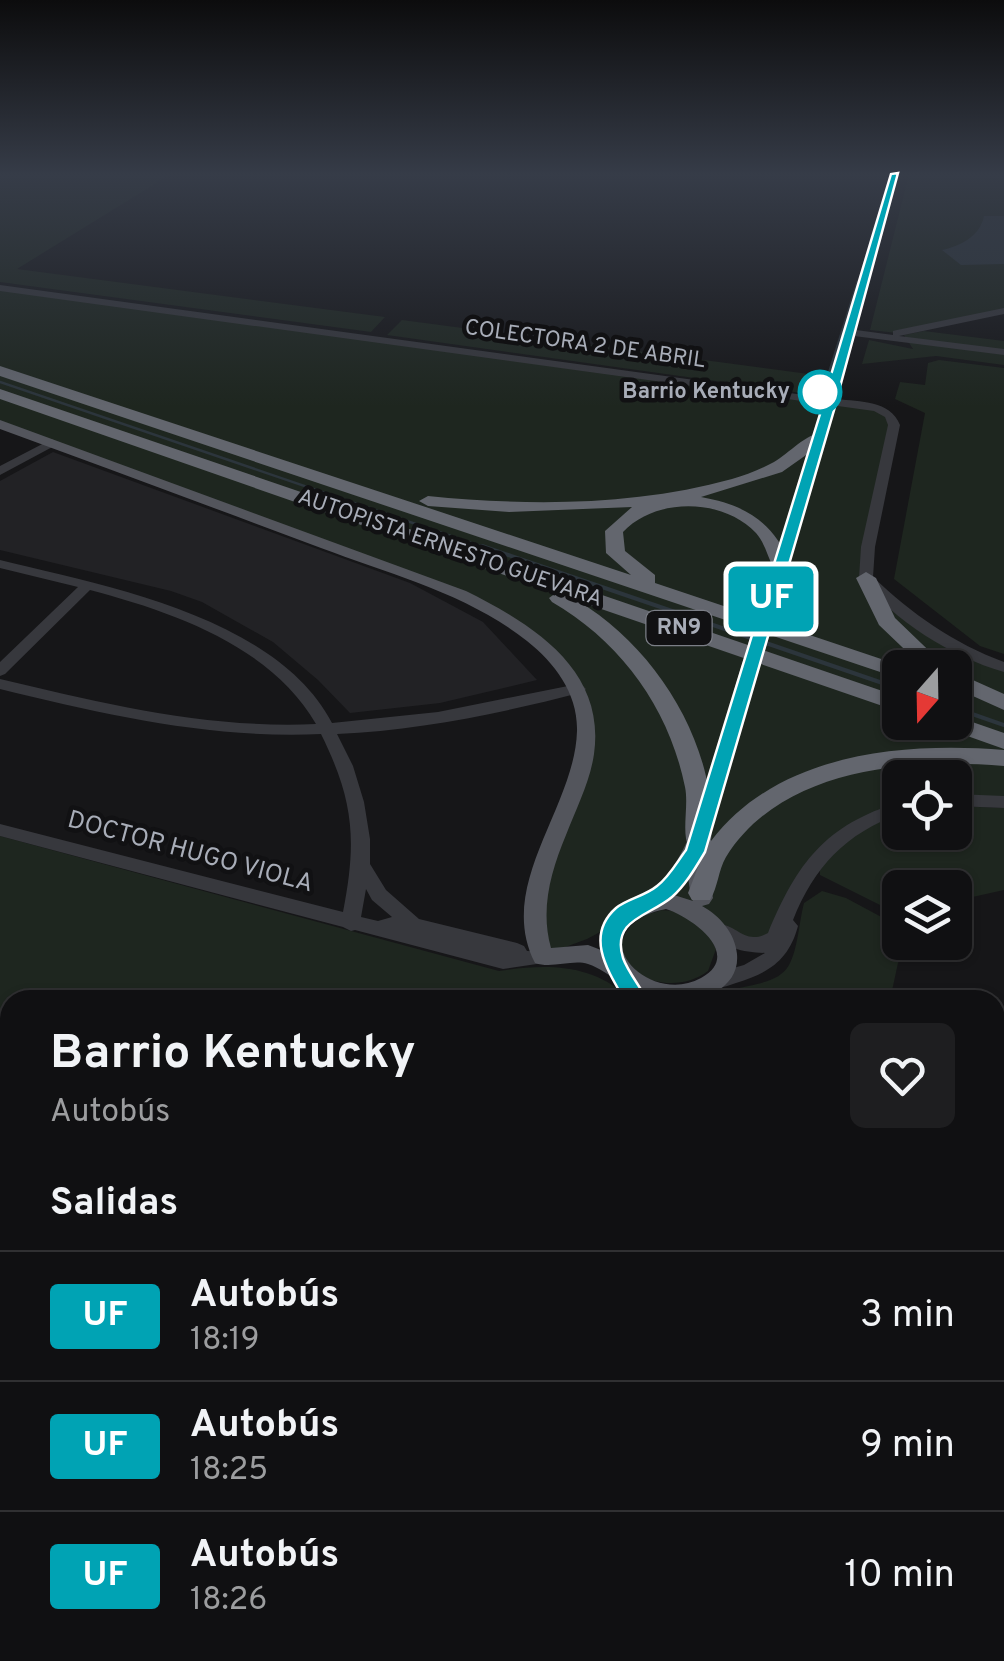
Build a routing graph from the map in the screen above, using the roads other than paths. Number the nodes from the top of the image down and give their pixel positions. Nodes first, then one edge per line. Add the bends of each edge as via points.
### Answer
1 (872, 252) edge
2 (0, 288) edge
3 (1004, 311) edge
4 (848, 332) junction
5 (896, 338) junction
6 (1004, 352) edge
7 (0, 371) edge
8 (0, 394) edge
9 (830, 400) junction
10 (0, 424) edge
11 (820, 437) junction
12 (52, 443) junction
13 (0, 471) edge
14 (344, 484) junction
15 (666, 495) junction
16 (788, 543) junction
17 (459, 552) junction
18 (0, 564) edge
19 (781, 565) junction
20 (866, 578) junction
21 (88, 586) junction
22 (688, 600) junction
23 (916, 650) edge
24 (882, 665) edge
25 (1004, 667) edge
26 (0, 671) edge
27 (0, 684) edge
28 (972, 688) edge
29 (578, 690) junction
30 (972, 695) edge
31 (882, 699) edge
32 (1004, 705) edge
33 (328, 729) junction
34 (972, 730) edge
35 (1004, 741) edge
36 (1004, 758) edge
37 (972, 801) edge
38 (1004, 802) edge
39 (882, 813) edge
40 (0, 830) edge
41 (697, 847) junction
42 (366, 873) junction
43 (701, 893) junction
44 (650, 902) junction
45 (790, 911) junction
46 (615, 924) junction
47 (715, 924) junction
48 (358, 926) junction
49 (416, 926) junction
50 (542, 955) junction
51 (622, 973) junction
52 (712, 982) junction
53 (631, 990) edge
54 (650, 990) edge
55 (695, 990) edge

1 - 4 street
2 - 9 street, COLECTORA 2 DE ABRIL
3 - 5 street
4 - 5 street
4 - 9 street
5 - 6 street
7 - 14 highway, AUTOPISTA ERNESTO GUEVARA / RN9
8 - 17 highway, AUTOPISTA ERNESTO GUEVARA / RN9
9 - 11 main road
9 - 20 street, COLECTORA 2 DE ABRIL via 877,408 894,420
10 - 12 main road
11 - 15 highway via 749,479
11 - 16 main road
12 - 13 street
12 - 29 main road via 460,594 533,635
14 - 15 highway via 481,507
14 - 22 highway, AUTOPISTA ERNESTO GUEVARA / RN9
15 - 16 highway via 733,503 761,516
16 - 19 main road
17 - 31 highway, AUTOPISTA ERNESTO GUEVARA / RN9
17 - 41 highway via 562,600 629,651 696,780
18 - 21 street
19 - 22 highway via 757,524 715,505 666,504 621,520 614,532 616,553
19 - 41 main road, bridge
20 - 23 highway via 886,622
20 - 25 street via 922,630
21 - 26 street
21 - 33 street via 166,607 231,636 294,684
22 - 24 highway, AUTOPISTA ERNESTO GUEVARA / RN9
27 - 33 street via 162,720
28 - 32 highway
29 - 33 street via 448,719
29 - 50 main road via 587,736 536,900
30 - 32 highway
33 - 42 street via 356,803
34 - 35 highway
36 - 43 highway via 903,755 805,780 761,807 721,844
37 - 38 street
39 - 45 street via 832,840 803,876
40 - 48 street, DOCTOR HUGO VIOLA
41 - 43 main road
41 - 44 main road via 669,888
42 - 48 street via 367,902
42 - 49 street via 390,906
43 - 47 main road
44 - 46 main road
44 - 47 main road via 682,904
45 - 47 street via 766,945 740,944
45 - 52 street via 780,954 766,966
46 - 50 main road, DOCTOR HUGO VIOLA
46 - 51 main road via 609,947
47 - 52 main road via 727,952
48 - 49 street, DOCTOR HUGO VIOLA
48 - 50 street, DOCTOR HUGO VIOLA via 503,961
49 - 50 street, DOCTOR HUGO VIOLA
50 - 51 main road, DOCTOR HUGO VIOLA via 588,954
51 - 53 main road
51 - 54 main road
52 - 55 main road

